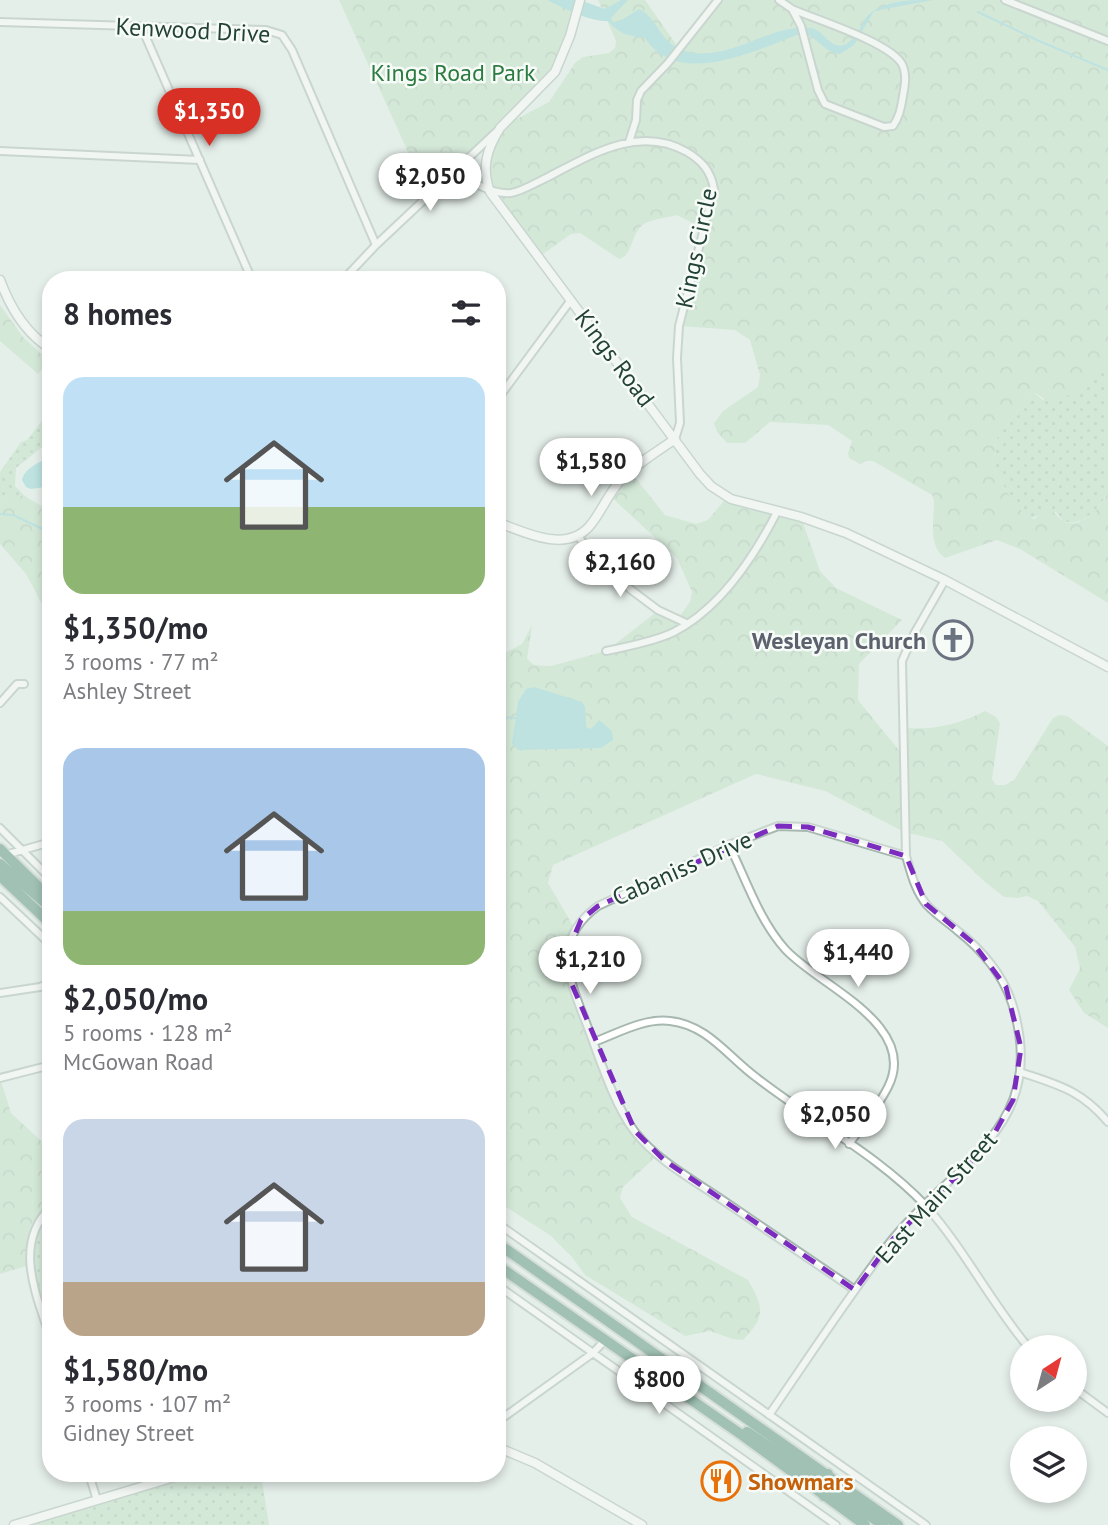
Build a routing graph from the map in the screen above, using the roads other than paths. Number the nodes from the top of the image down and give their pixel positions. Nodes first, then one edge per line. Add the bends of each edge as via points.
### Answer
1 (580, 0) edge
2 (718, 0) edge
3 (779, 0) edge
4 (1005, 0) edge
5 (792, 9) junction
6 (0, 22) edge
7 (141, 26) junction
8 (1108, 41) edge
9 (500, 128) junction
10 (629, 142) junction
11 (0, 151) edge
12 (200, 160) junction
13 (451, 176) junction
14 (490, 192) junction
15 (376, 245) junction
16 (248, 271) edge
17 (351, 271) edge
18 (0, 280) edge
19 (571, 300) junction
20 (42, 342) edge
21 (506, 388) edge
22 (675, 439) junction
23 (777, 512) junction
24 (506, 525) edge
25 (578, 537) junction
26 (945, 580) junction
27 (686, 623) junction
28 (606, 651) dead end
29 (1108, 667) edge
30 (24, 684) dead end
31 (0, 702) edge
32 (0, 828) edge
33 (42, 845) edge
34 (729, 845) junction
35 (23, 851) junction
36 (1, 856) edge
37 (906, 856) junction
38 (42, 870) edge
39 (0, 876) edge
40 (42, 891) edge
41 (0, 897) edge
42 (42, 899) edge
43 (42, 916) edge
44 (42, 937) edge
45 (42, 986) edge
46 (0, 993) edge
47 (594, 1042) junction
48 (42, 1067) edge
49 (1020, 1072) junction
50 (0, 1078) edge
51 (1108, 1122) edge
52 (849, 1144) junction
53 (925, 1205) junction
54 (42, 1218) edge
55 (506, 1229) edge
56 (506, 1249) edge
57 (506, 1271) edge
58 (855, 1290) junction
59 (506, 1291) edge
60 (42, 1308) edge
61 (1019, 1335) edge
62 (605, 1340) junction
63 (593, 1353) junction
64 (1087, 1398) edge
65 (1108, 1413) edge
66 (769, 1415) junction
67 (506, 1416) edge
68 (728, 1426) junction
69 (506, 1451) edge
70 (836, 1462) junction
71 (828, 1474) junction
72 (91, 1482) edge
73 (157, 1482) edge
74 (824, 1496) junction
75 (97, 1500) junction
76 (814, 1509) junction
77 (14, 1525) edge
78 (642, 1525) edge
79 (836, 1525) edge
80 (865, 1525) edge
81 (883, 1525) edge
82 (898, 1525) edge
83 (926, 1525) edge

1 - 9 street via 555,72
2 - 10 street via 641,91
3 - 5 street
4 - 8 street
5 - 5 street via 897,57 905,82 900,114 892,126 825,104
6 - 7 street, Kenwood Drive
7 - 12 street
7 - 15 street, Kenwood Drive via 266,30 282,35
9 - 13 street
9 - 14 street via 486,159
10 - 14 street, Kings Circle via 594,153 520,191
10 - 22 street, Kings Circle via 657,141 682,149 712,176 714,189 679,326 680,423
11 - 12 street
12 - 16 street
13 - 14 street via 478,183
13 - 15 street
14 - 19 street, Kings Road
15 - 17 street
18 - 20 street via 26,329
19 - 21 street
19 - 22 street, Kings Road
22 - 23 street, Kings Road via 721,494
22 - 25 street via 621,480
23 - 26 street, Kings Road via 846,533
23 - 27 street via 739,574
24 - 25 street via 552,539
25 - 27 street via 630,589
26 - 29 street, Kings Road
26 - 37 street, East Main Street via 902,661
27 - 28 street via 661,637
30 - 31 street via 17,684
32 - 35 street
33 - 35 street
34 - 37 street, Cabaniss Drive via 778,826 797,825
34 - 47 street, Cabaniss Drive via 598,905 581,920 568,951 570,980
34 - 52 street via 778,941 808,971 868,1014 891,1045 893,1070 888,1087
35 - 36 street
35 - 38 street
36 - 40 highway
36 - 42 highway
37 - 49 street, East Main Street via 915,887 926,904 973,943 1006,988 1021,1048
39 - 43 highway
41 - 44 street
45 - 46 street
47 - 52 street via 645,1023 671,1021 694,1027
47 - 58 street, Cabaniss Drive via 625,1118 652,1150
48 - 50 street
49 - 51 street via 1076,1093
49 - 53 street, East Main Street via 1013,1100 988,1145
52 - 53 street
53 - 58 street, East Main Street
53 - 61 street via 967,1257
54 - 60 street via 29,1246
55 - 66 street
56 - 71 highway
57 - 62 highway
58 - 66 street, East Main Street
59 - 63 street
62 - 63 street
62 - 68 highway
63 - 67 street
63 - 76 street
64 - 65 street
66 - 70 street
68 - 71 highway via 755,1436 815,1477
68 - 74 highway
69 - 78 street
70 - 71 street
70 - 83 street
71 - 82 highway
72 - 75 street
73 - 75 street
74 - 76 street
74 - 80 highway
74 - 81 highway via 834,1492
75 - 77 street
76 - 79 street

